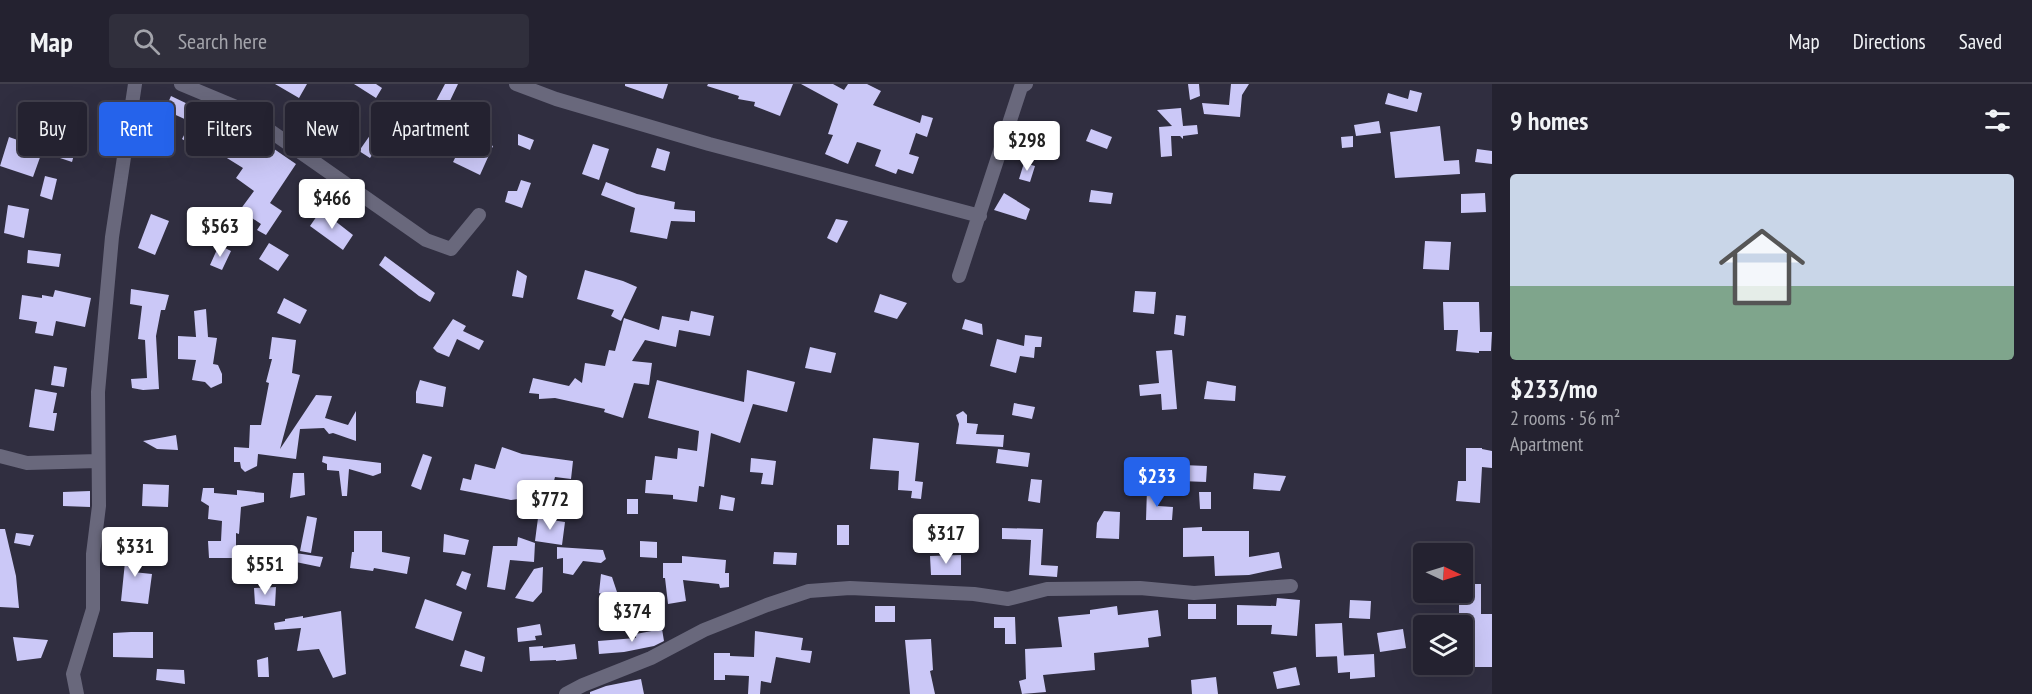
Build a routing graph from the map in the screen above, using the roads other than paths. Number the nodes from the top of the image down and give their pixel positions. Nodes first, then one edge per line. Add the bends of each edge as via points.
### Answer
1 (135, 84) edge
2 (181, 84) edge
3 (516, 84) edge
4 (1026, 84) edge
5 (479, 216) dead end
6 (980, 216) junction
7 (959, 276) dead end
8 (0, 456) edge
9 (98, 461) junction
10 (1291, 586) dead end
11 (77, 694) edge
12 (566, 694) edge

1 - 9 street via 112,237 98,392
2 - 5 street via 236,107 426,240 451,249
3 - 6 street via 709,144
4 - 6 street via 1021,87
6 - 7 street
8 - 9 street via 27,463
9 - 11 street via 93,609 73,674
10 - 12 street via 1194,593 1140,588 1047,589 1008,599 850,588 808,591 704,630

